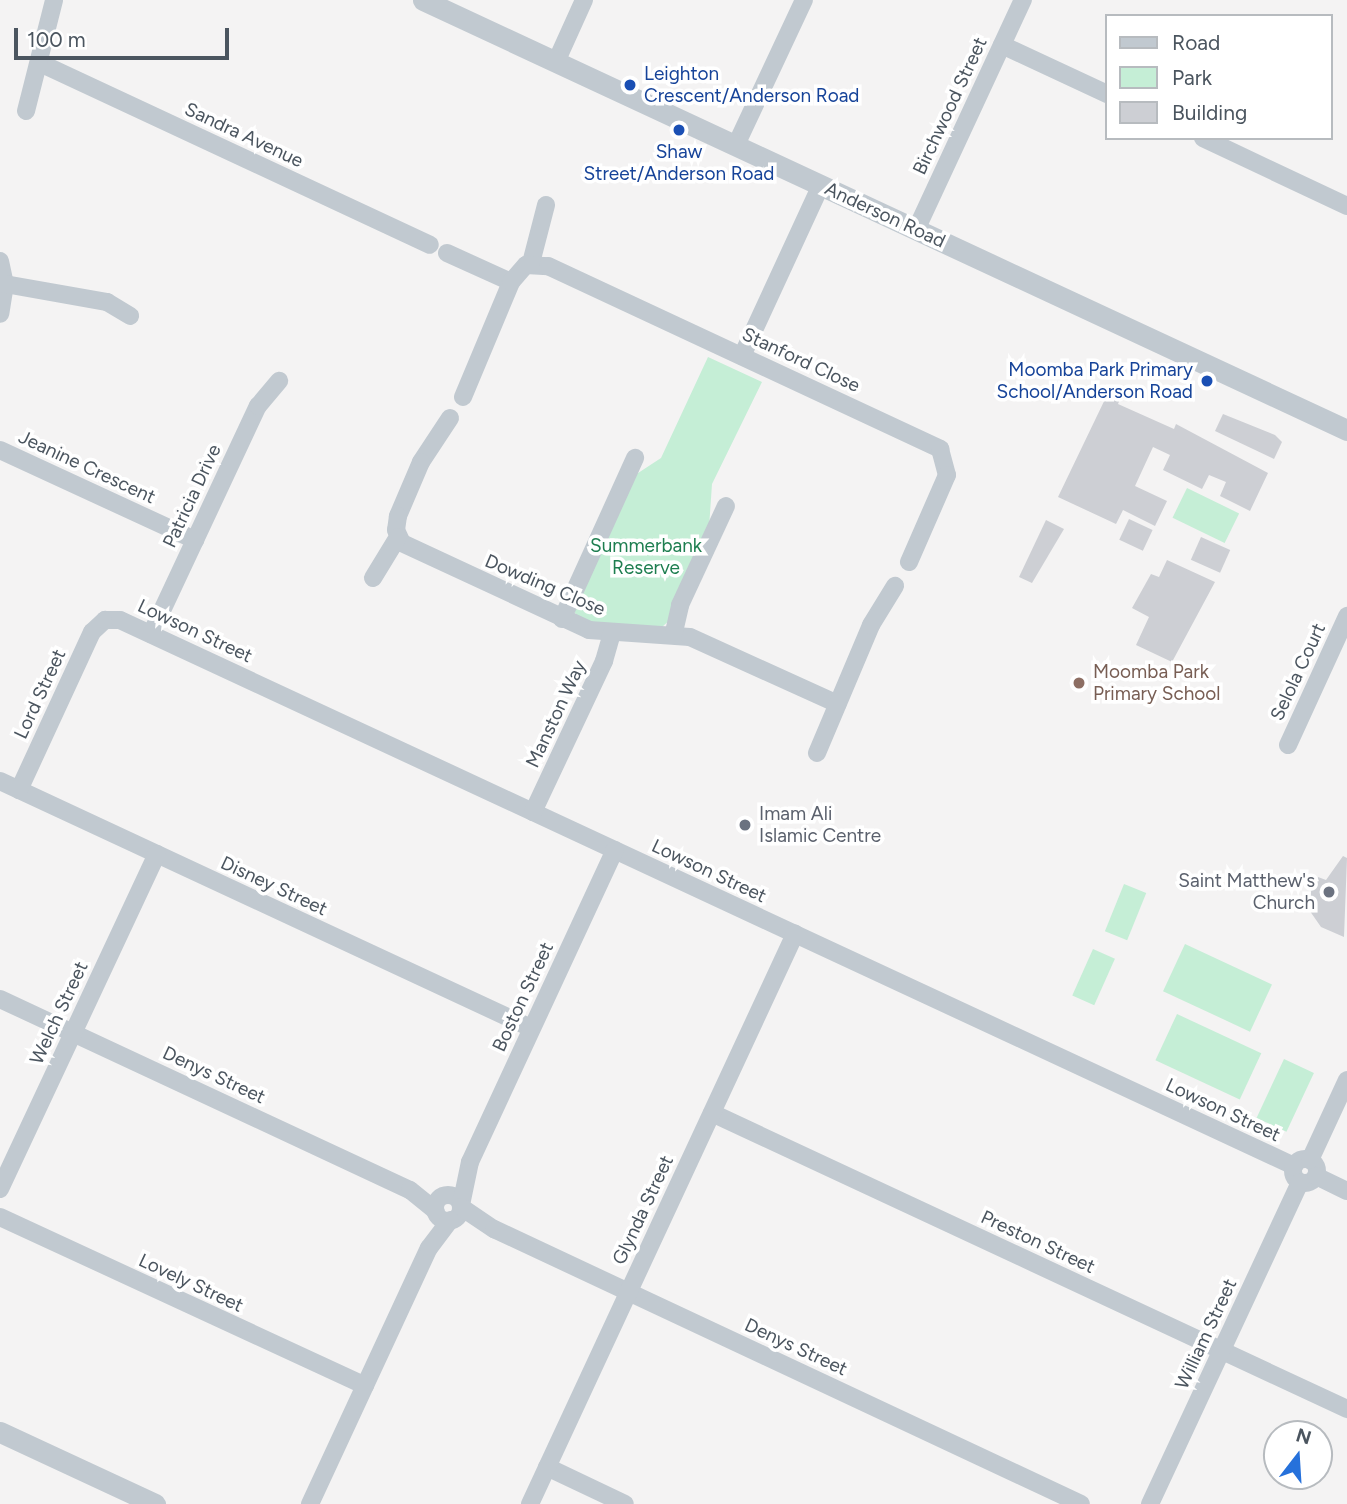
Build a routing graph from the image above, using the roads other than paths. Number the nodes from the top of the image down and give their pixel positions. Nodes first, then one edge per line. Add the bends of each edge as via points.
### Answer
1 (54, 0) edge
2 (423, 0) edge
3 (584, 0) edge
4 (804, 0) edge
5 (1023, 0) edge
6 (1002, 45) junction
7 (556, 62) junction
8 (40, 63) junction
9 (1106, 94) edge
10 (26, 111) dead end
11 (1207, 140) edge
12 (736, 145) junction
13 (821, 185) junction
14 (546, 205) dead end
15 (1347, 206) edge
16 (916, 229) junction
17 (430, 245) dead end
18 (447, 253) dead end
19 (0, 261) edge
20 (531, 263) junction
21 (511, 282) junction
22 (5, 284) junction
23 (0, 314) edge
24 (130, 316) dead end
25 (742, 356) junction
26 (279, 381) dead end
27 (463, 397) dead end
28 (450, 418) dead end
29 (1347, 430) edge
30 (0, 450) edge
31 (635, 458) dead end
32 (726, 506) dead end
33 (398, 537) junction
34 (195, 540) junction
35 (909, 562) dead end
36 (373, 578) dead end
37 (895, 586) dead end
38 (1347, 616) edge
39 (562, 619) junction
40 (106, 620) joint
41 (674, 632) junction
42 (612, 633) junction
43 (151, 634) junction
44 (838, 704) junction
45 (1287, 745) dead end
46 (817, 753) dead end
47 (0, 781) edge
48 (19, 790) junction
49 (533, 812) junction
50 (615, 850) junction
51 (157, 854) junction
52 (795, 934) junction
53 (0, 999) edge
54 (531, 1028) junction
55 (73, 1033) junction
56 (1347, 1080) edge
57 (712, 1113) junction
58 (1305, 1171) junction
59 (0, 1189) edge
60 (1347, 1191) edge
61 (449, 1208) junction
62 (0, 1217) edge
63 (628, 1292) junction
64 (1223, 1350) junction
65 (365, 1386) junction
66 (1347, 1409) edge
67 (0, 1432) edge
68 (547, 1467) junction
69 (155, 1504) edge
70 (310, 1504) edge
71 (530, 1504) edge
72 (625, 1504) edge
73 (1081, 1504) edge
74 (1150, 1504) edge

1 - 8 street
2 - 7 street, Anderson Road
3 - 7 street
4 - 12 street
5 - 6 street, Birchwood Street
6 - 9 street
6 - 16 street, Birchwood Street
7 - 12 street, Anderson Road
8 - 10 street
8 - 17 street, Sandra Avenue
11 - 15 street
12 - 13 street, Anderson Road
13 - 16 street, Anderson Road
13 - 25 street
14 - 20 street
16 - 29 street, Anderson Road
18 - 21 street
19 - 22 street
20 - 21 street
20 - 25 street, Stanford Close
21 - 27 street
22 - 23 street
22 - 24 street via 107,302
25 - 35 street, Stanford Close via 930,443 945,455 947,475 938,504
26 - 34 street, Patricia Drive via 258,406
28 - 33 street via 411,485 396,524
30 - 34 street, Jeanine Crescent
31 - 39 street
32 - 41 street via 680,604
33 - 36 street
33 - 39 street, Dowding Close via 407,547
34 - 43 street, Patricia Drive
37 - 44 street
38 - 45 street, Selola Court
39 - 42 street, Dowding Close
40 - 43 street, Lowson Street via 120,620
40 - 48 street, Lord Street via 92,632
41 - 42 street, Dowding Close
41 - 44 street, Dowding Close
42 - 49 street, Manston Way via 604,661
43 - 49 street, Lowson Street
44 - 46 street
47 - 48 street, Disney Street
48 - 51 street, Disney Street
49 - 50 street, Lowson Street
50 - 52 street, Lowson Street
50 - 54 street, Boston Street
51 - 54 street, Disney Street
51 - 55 street, Welch Street
52 - 57 street, Glynda Street
52 - 58 street, Lowson Street
53 - 55 street, Denys Street
54 - 61 street, Boston Street
55 - 59 street, Welch Street
55 - 61 street, Denys Street
56 - 58 street, William Street
57 - 63 street, Glynda Street
57 - 64 street, Preston Street
58 - 60 street, Lowson Street
58 - 64 street, William Street
61 - 63 street, Denys Street
61 - 65 street, Boston Street
62 - 65 street, Lovely Street
63 - 68 street, Glynda Street
63 - 73 street, Denys Street
64 - 66 street, Preston Street
64 - 74 street, William Street
65 - 70 street, Boston Street
67 - 69 street
68 - 71 street, Glynda Street
68 - 72 street

